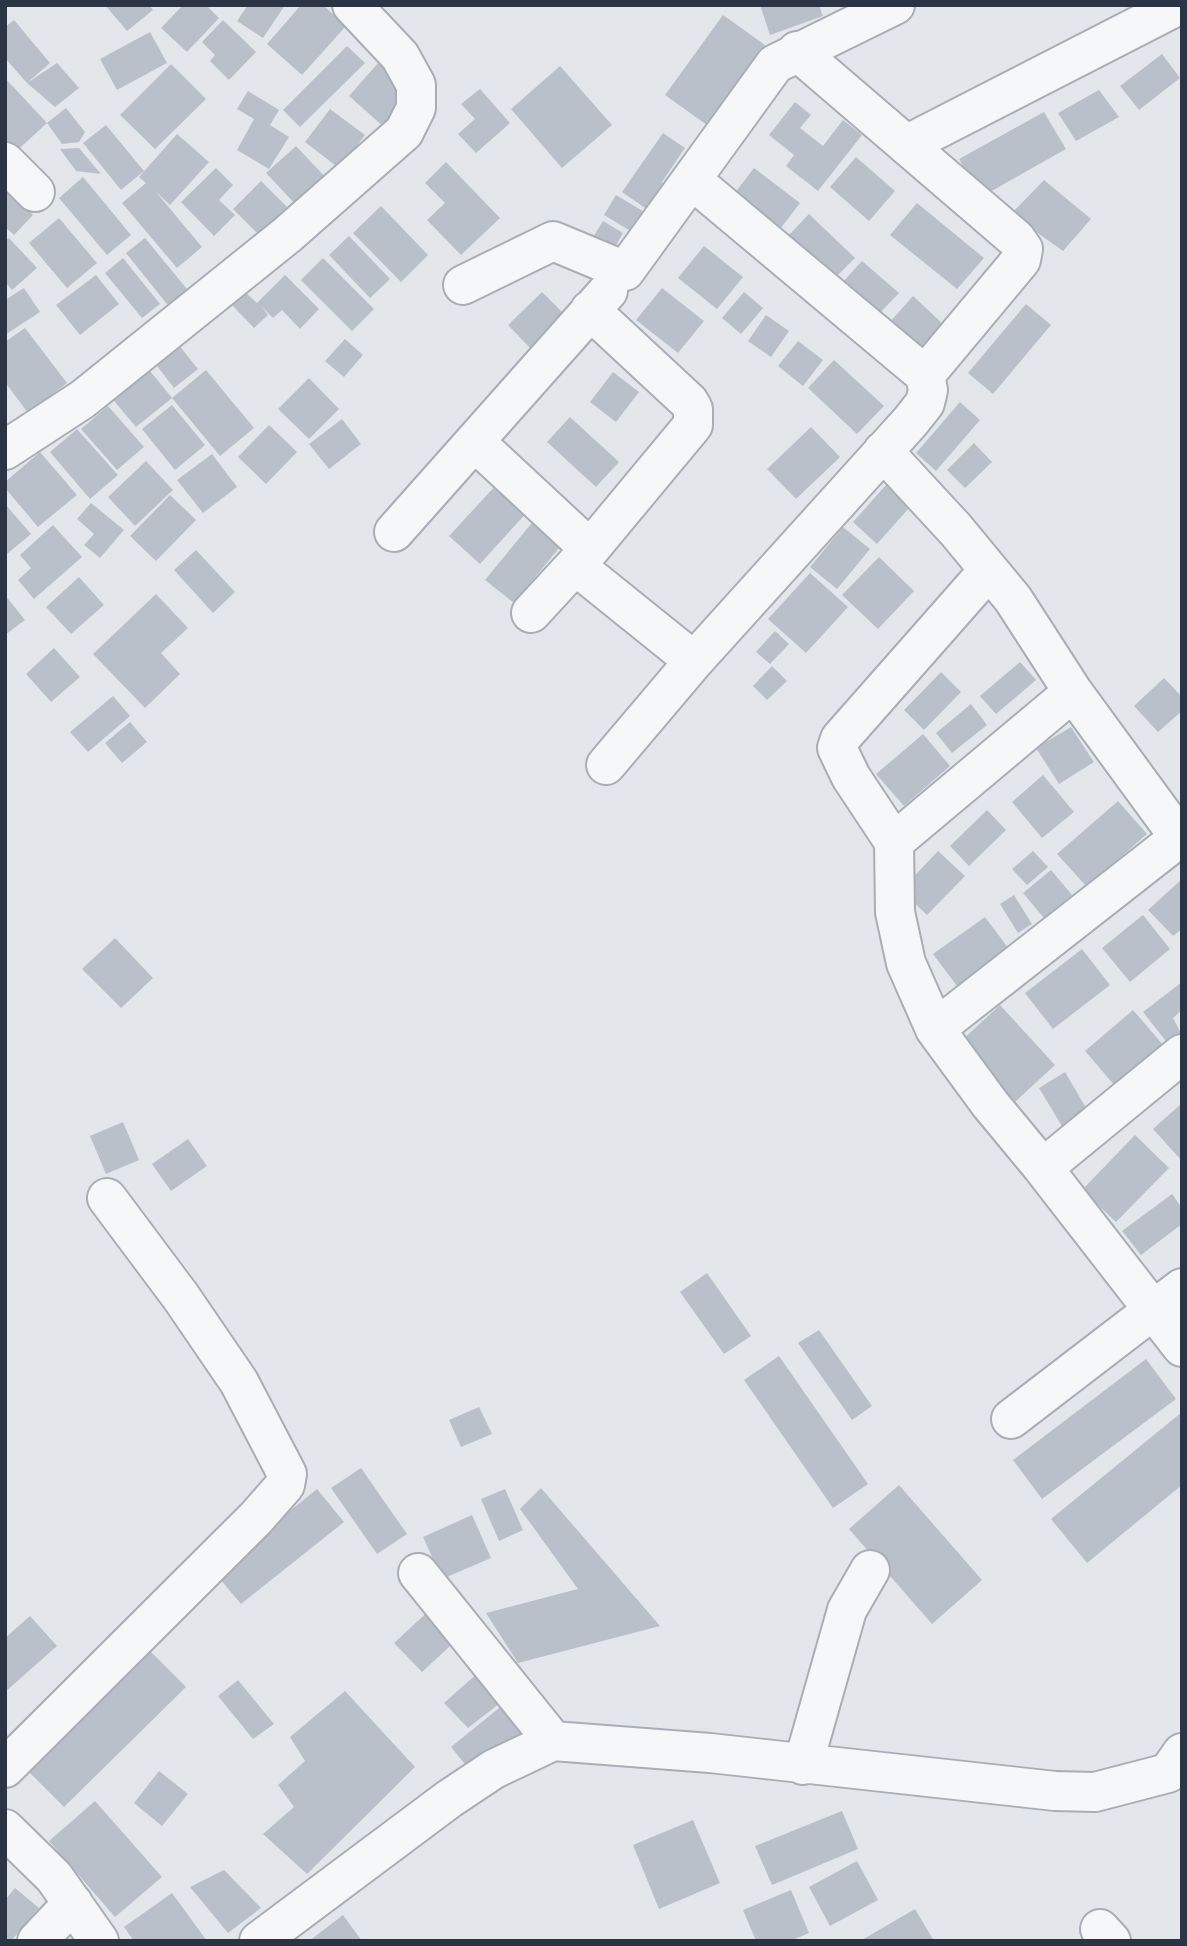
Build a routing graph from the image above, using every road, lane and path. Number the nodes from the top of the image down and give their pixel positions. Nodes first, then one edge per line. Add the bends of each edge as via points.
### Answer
1 (352, 5) edge
2 (895, 5) edge
3 (1179, 5) edge
4 (797, 51) junction
5 (908, 144) junction
6 (5, 162) edge
7 (692, 180) junction
8 (35, 192) dead end
9 (625, 271) junction
10 (463, 285) dead end
11 (590, 310) junction
12 (925, 376) junction
13 (476, 443) junction
14 (5, 450) edge
15 (883, 452) junction
16 (394, 532) dead end
17 (583, 557) junction
18 (988, 571) junction
19 (531, 613) dead end
20 (694, 662) junction
21 (1073, 692) junction
22 (606, 765) dead end
23 (1180, 840) edge
24 (894, 842) junction
25 (935, 1029) junction
26 (1182, 1054) edge
27 (1043, 1168) junction
28 (107, 1198) dead end
29 (1182, 1288) edge
30 (1152, 1312) junction
31 (1182, 1347) edge
32 (1012, 1419) dead end
33 (870, 1570) dead end
34 (418, 1573) dead end
35 (553, 1741) junction
36 (803, 1765) junction
37 (1177, 1765) edge
38 (5, 1768) edge
39 (5, 1829) edge
40 (73, 1903) junction
41 (37, 1941) edge
42 (99, 1941) edge
43 (259, 1941) edge

1 - 14 street via 400,57 416,85 416,108 404,132 287,235 93,391
2 - 4 street
3 - 5 street
4 - 5 street
4 - 7 street via 775,64
5 - 12 street via 1023,249 1021,260
6 - 8 street
7 - 9 street
7 - 12 street
9 - 10 street via 553,241
9 - 11 street
11 - 13 street
11 - 17 street via 689,402 694,416 690,432
12 - 15 street via 925,403
13 - 16 street
13 - 17 street
15 - 18 street
15 - 20 street
17 - 19 street
17 - 20 street
18 - 21 street via 1013,599
18 - 24 street via 837,748
20 - 22 street
21 - 23 street
21 - 24 street
23 - 25 street
24 - 25 street via 895,912 906,963
25 - 27 street
26 - 27 street
27 - 30 street
28 - 38 street via 239,1382 273,1443 286,1474 285,1485
29 - 30 street
30 - 31 street
30 - 32 street
33 - 36 street via 847,1610
34 - 35 street
35 - 36 street
35 - 43 street via 494,1769 449,1799
36 - 37 street via 1095,1792
39 - 40 street via 54,1877
40 - 41 street
40 - 42 street

